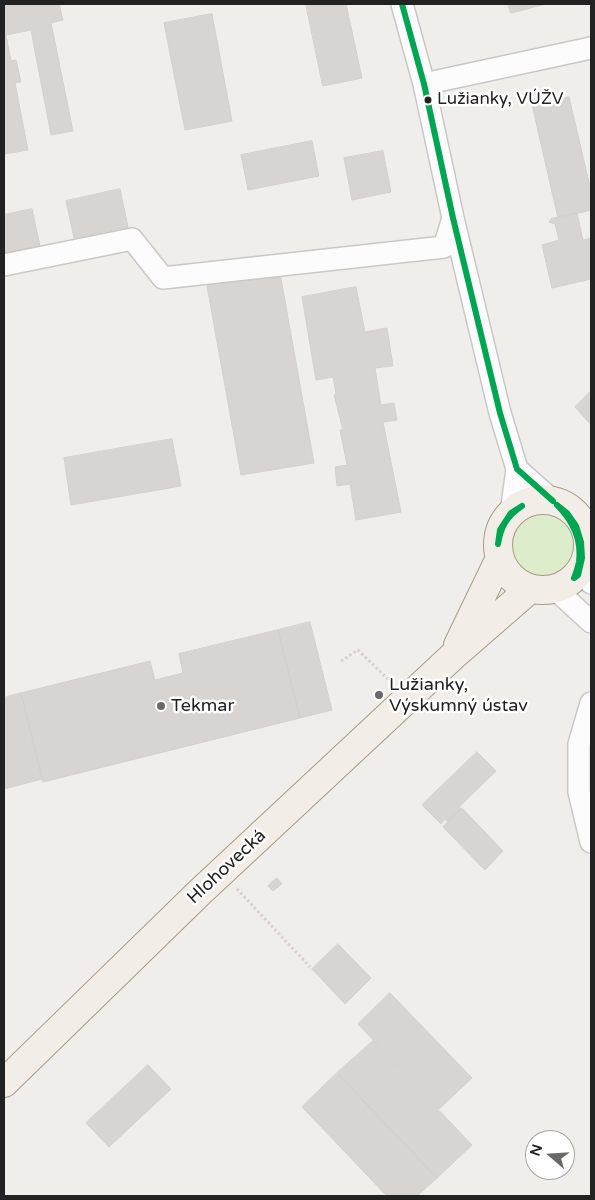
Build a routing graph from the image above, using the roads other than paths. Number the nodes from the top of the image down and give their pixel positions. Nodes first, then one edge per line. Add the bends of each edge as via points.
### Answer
1 (402, 4) edge
2 (591, 48) edge
3 (424, 84) junction
4 (453, 218) junction
5 (4, 265) edge
6 (517, 469) junction
7 (570, 501) edge
8 (511, 513) junction
9 (589, 555) edge
10 (500, 558) junction
11 (543, 589) junction
12 (591, 622) edge
13 (454, 656) junction
14 (591, 704) edge
15 (591, 842) edge
16 (4, 1083) edge

1 - 3 street
2 - 3 street
3 - 4 street
4 - 5 street via 444,247 163,278 132,240
4 - 6 street via 500,413
6 - 7 street
6 - 8 street
7 - 8 main road via 538,500
7 - 9 main road via 572,510 587,532
8 - 10 main road via 501,530
9 - 11 main road via 574,580
10 - 11 main road via 508,574 522,586
10 - 13 main road, Hlohovecká
11 - 12 street
11 - 13 main road, Hlohovecká
13 - 16 main road, Hlohovecká via 200,892
14 - 15 street via 579,744 579,792

